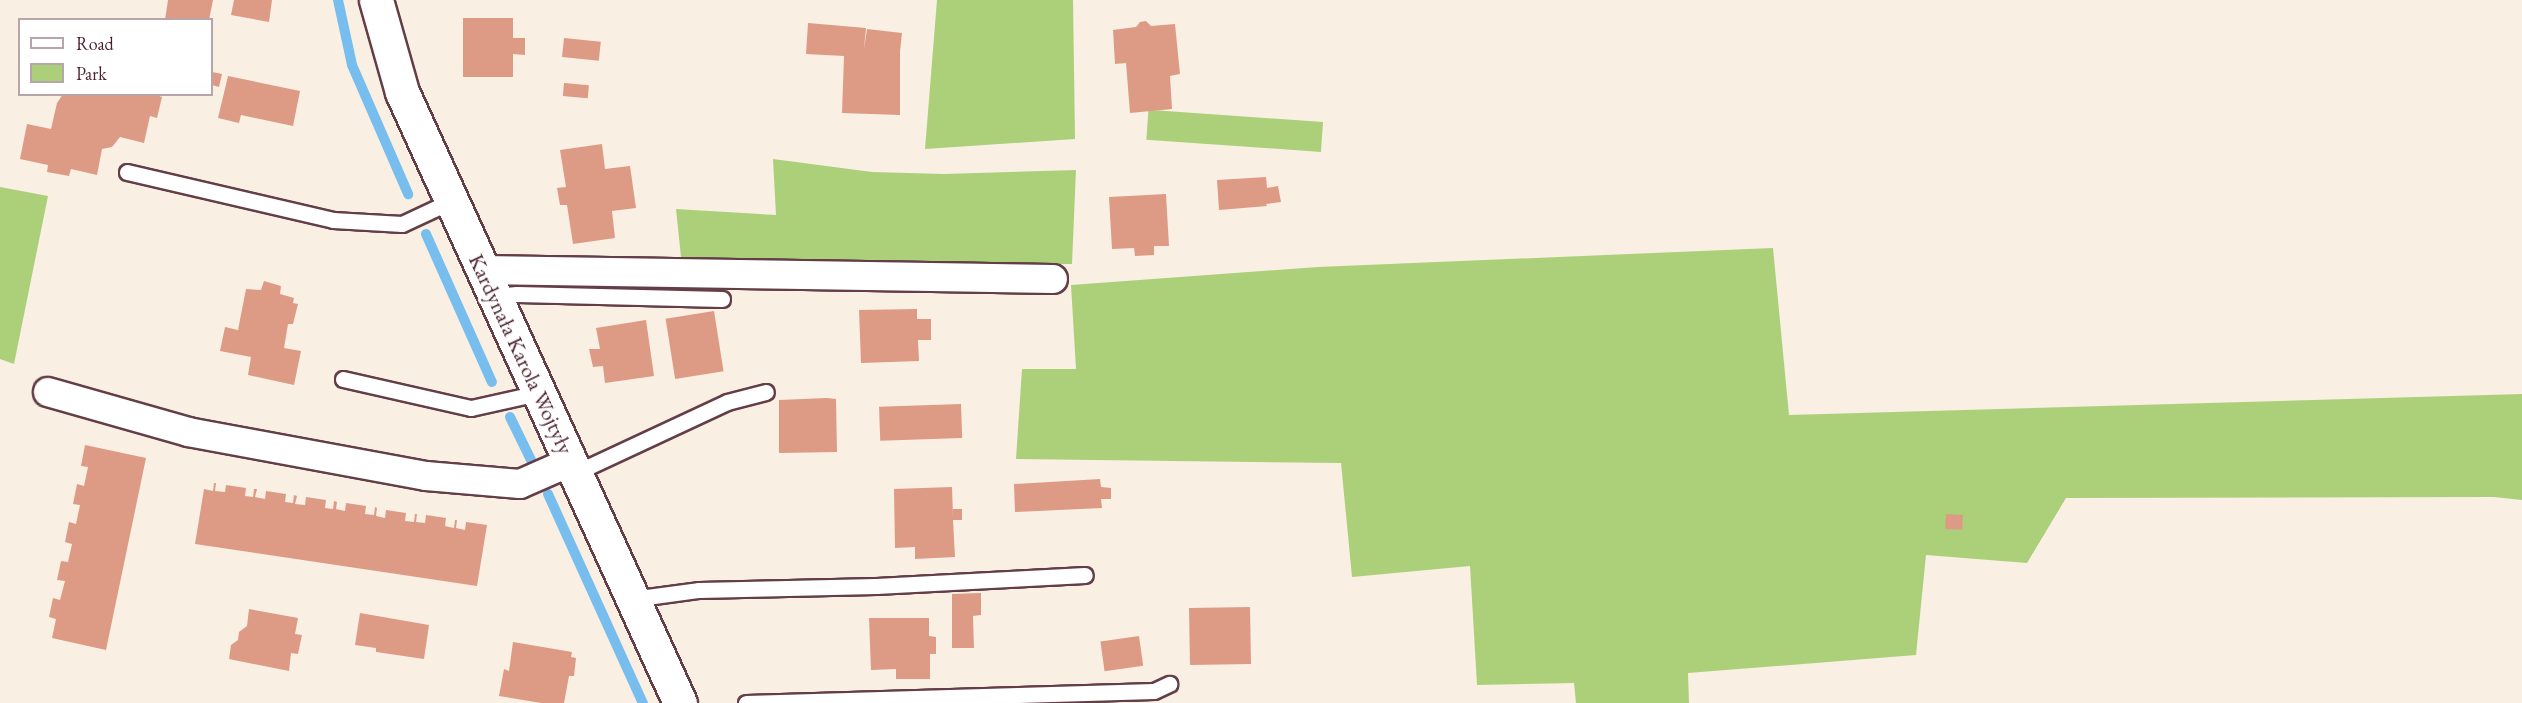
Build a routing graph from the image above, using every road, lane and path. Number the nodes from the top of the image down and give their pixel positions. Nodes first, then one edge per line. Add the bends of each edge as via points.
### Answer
1 (376, 0) edge
2 (127, 172) dead end
3 (451, 201) junction
4 (1053, 279) dead end
5 (488, 283) junction
6 (722, 299) dead end
7 (343, 379) dead end
8 (48, 392) dead end
9 (766, 392) dead end
10 (538, 393) junction
11 (572, 468) junction
12 (1085, 575) dead end
13 (632, 598) junction
14 (1169, 684) dead end
15 (680, 703) edge
16 (746, 703) edge

1 - 3 street, Kardynała Karola Wojtyły via 402,92
2 - 3 lane via 333,220 402,224
3 - 5 street, Kardynała Karola Wojtyły
4 - 5 street
5 - 6 lane via 517,294
5 - 10 street, Kardynała Karola Wojtyły
7 - 10 lane via 471,408
8 - 11 street via 188,432 426,476 520,484
9 - 11 lane via 727,402
10 - 11 street, Kardynała Karola Wojtyły
11 - 13 street, Kardynała Karola Wojtyły
12 - 13 lane via 699,590
13 - 15 street, Kardynała Karola Wojtyły
14 - 16 lane via 1154,691

